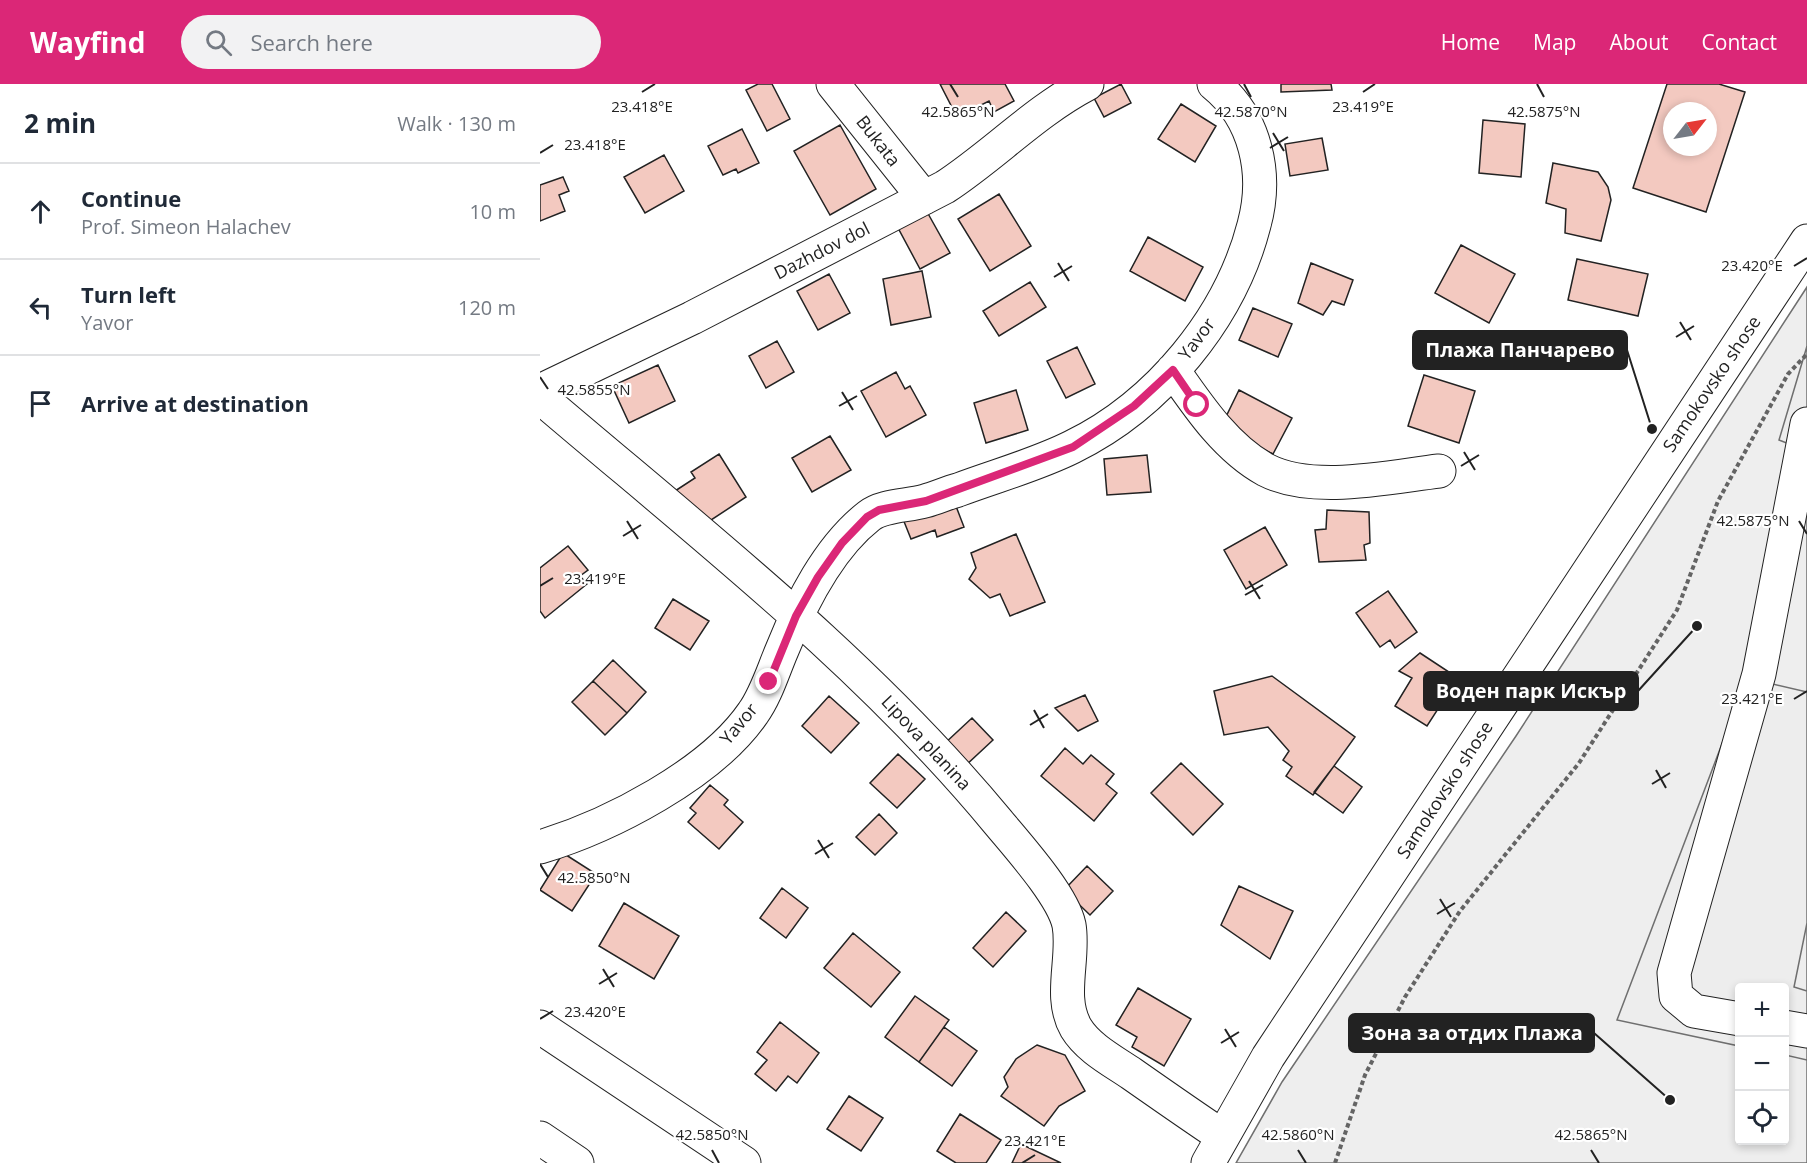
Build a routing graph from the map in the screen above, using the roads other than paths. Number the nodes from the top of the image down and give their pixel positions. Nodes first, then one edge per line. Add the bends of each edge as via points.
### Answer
1 (833, 84) edge
2 (1087, 84) edge
3 (1214, 84) edge
4 (924, 198) junction
5 (1807, 241) edge
6 (1173, 370) junction
7 (540, 391) edge
8 (540, 397) edge
9 (1807, 424) edge
10 (1439, 471) dead end
11 (796, 616) junction
12 (540, 847) edge
13 (1735, 1018) edge
14 (540, 1027) edge
15 (1789, 1028) edge
16 (1807, 1031) edge
17 (540, 1138) edge
18 (1215, 1150) edge
19 (577, 1163) edge
20 (744, 1163) edge

1 - 4 street, Bukata
2 - 4 street, Dazhdov dol via 1022,126 969,171
3 - 6 street, Yavor via 1232,102 1251,135 1261,189 1252,234 1236,274 1210,324
4 - 7 street, Dazhdov dol via 692,318
5 - 18 street, Samokovsko shose via 1268,1057
6 - 10 street via 1197,405 1238,450 1269,471 1328,482
6 - 11 street, Yavor via 1134,406 1073,447 926,501 873,513 842,543
8 - 11 street, Lipova planina
9 - 13 street via 1759,674 1674,973 1676,996 1694,1011
11 - 12 street, Yavor via 753,714 725,743 689,775 658,795
11 - 18 street, Lipova planina via 934,746 1044,879 1069,922 1069,1014 1077,1030
14 - 20 street
15 - 16 street
17 - 19 street

